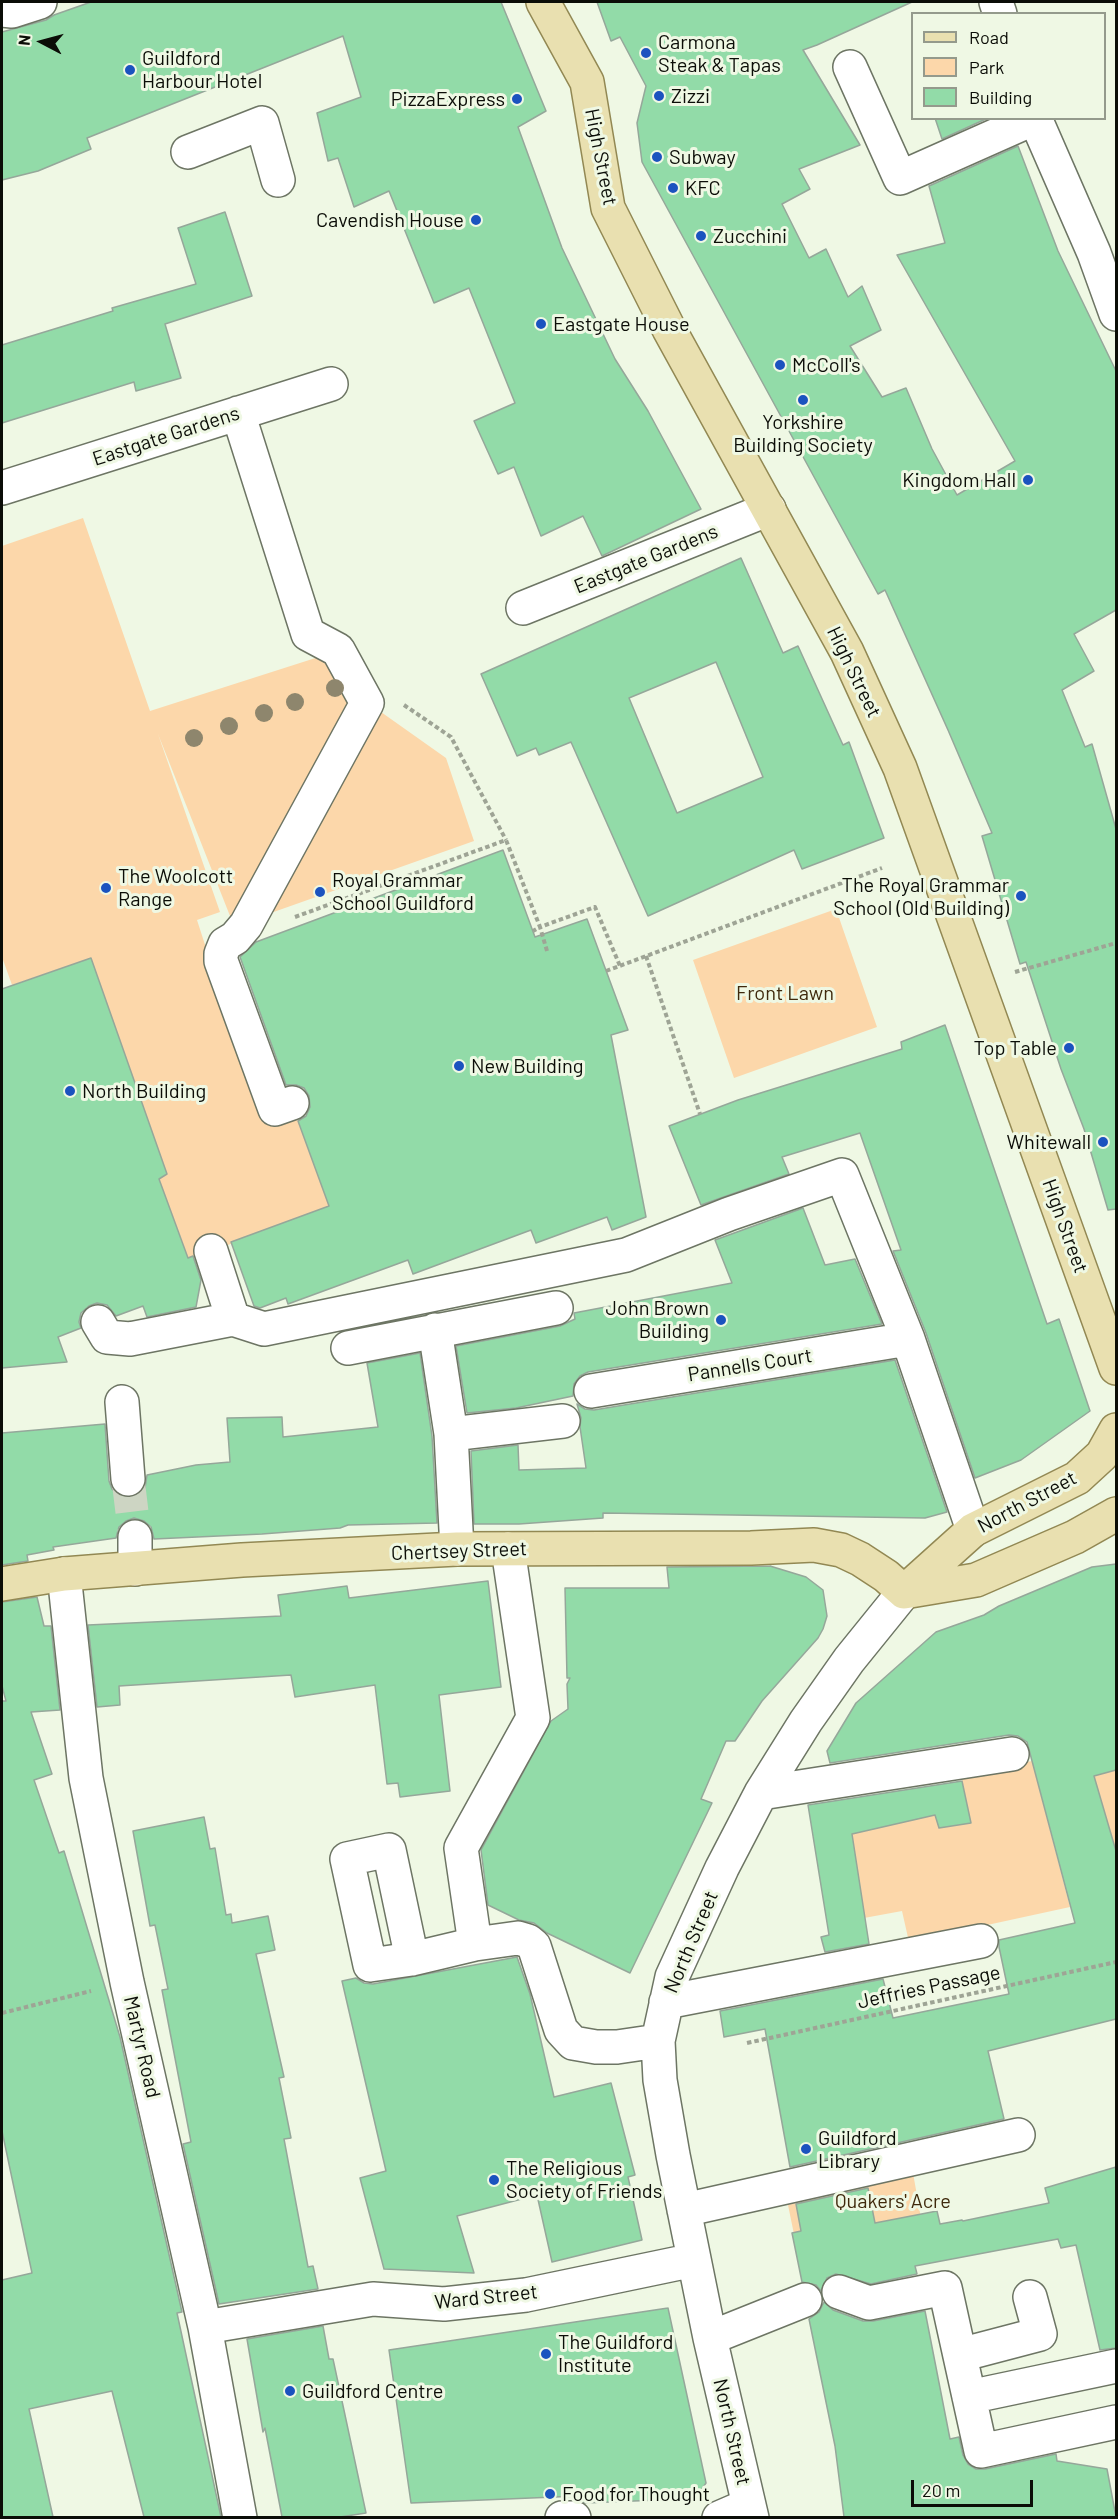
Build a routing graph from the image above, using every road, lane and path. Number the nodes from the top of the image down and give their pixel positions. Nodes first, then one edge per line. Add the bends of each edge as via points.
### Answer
1 (543, 2) edge
2 (850, 67) dead end
3 (1030, 120) edge
4 (1036, 120) edge
5 (188, 152) dead end
6 (278, 180) dead end
7 (1105, 249) edge
8 (1116, 314) edge
9 (331, 384) dead end
10 (238, 413) junction
11 (2, 488) edge
12 (769, 509) junction
13 (523, 608) dead end
14 (397, 700) dead end
15 (506, 840) junction
16 (882, 868) dead end
17 (290, 918) dead end
18 (540, 927) junction
19 (533, 931) dead end
20 (1116, 943) edge
21 (547, 951) dead end
22 (646, 956) junction
23 (620, 966) junction
24 (606, 972) dead end
25 (1015, 972) dead end
26 (292, 1103) dead end
27 (700, 1114) dead end
28 (210, 1251) dead end
29 (556, 1308) dead end
30 (233, 1319) junction
31 (98, 1322) dead end
32 (435, 1330) junction
33 (909, 1339) junction
34 (348, 1348) dead end
35 (1116, 1368) edge
36 (591, 1391) dead end
37 (122, 1402) dead end
38 (564, 1421) dead end
39 (1116, 1430) edge
40 (451, 1434) junction
41 (128, 1479) tunnel mouth
42 (1116, 1514) edge
43 (974, 1530) junction
44 (458, 1549) junction
45 (508, 1549) junction
46 (64, 1574) junction
47 (2, 1584) edge
48 (904, 1592) junction
49 (1012, 1754) dead end
50 (761, 1793) junction
51 (981, 1941) dead end
52 (475, 1944) junction
53 (412, 1959) dead end
54 (1116, 1962) edge
55 (127, 1982) junction
56 (666, 2002) junction
57 (2, 2013) edge
58 (658, 2041) junction
59 (747, 2043) dead end
60 (1018, 2135) dead end
61 (684, 2210) junction
62 (694, 2260) junction
63 (839, 2292) dead end
64 (1030, 2297) dead end
65 (806, 2300) dead end
66 (205, 2327) junction
67 (710, 2338) junction
68 (960, 2355) junction
69 (1116, 2366) edge
70 (969, 2397) junction
71 (1116, 2422) edge
72 (751, 2511) edge
73 (240, 2517) edge
74 (562, 2517) edge
75 (574, 2517) edge
76 (719, 2517) edge

1 - 12 main road, High Street via 587,82 608,208 669,329
2 - 3 street via 900,178
4 - 7 street
5 - 6 street via 262,123
7 - 8 street
9 - 10 street, Eastgate Gardens
10 - 11 street, Eastgate Gardens
10 - 26 street via 308,634 338,650 367,703 246,925 225,944 221,954 275,1109
12 - 13 street, Eastgate Gardens
12 - 35 main road, High Street via 847,652 900,768
14 - 15 path via 451,737
15 - 17 path
15 - 18 path
16 - 22 path
18 - 19 path
18 - 21 path
18 - 23 path via 595,907
20 - 25 path
22 - 23 path
22 - 27 path
23 - 24 path
28 - 30 street
29 - 32 street
30 - 31 street via 130,1339 107,1337
30 - 33 street via 264,1329 626,1255 842,1175
32 - 34 street
32 - 40 street
33 - 36 street, Pannells Court
33 - 43 street
37 - 41 street
38 - 40 street
39 - 43 main road, North Street via 1102,1455 1077,1478
40 - 44 street
42 - 48 main road via 1075,1537 976,1580
43 - 48 main road, North Street
44 - 45 main road, Chertsey Street
44 - 46 main road, Chertsey Street via 135,1553
45 - 48 main road, Chertsey Street via 814,1545 841,1550 860,1559
45 - 52 street via 533,1718 461,1848
46 - 47 main road, Chertsey Street
46 - 55 street, Martyr Road via 86,1778
48 - 50 street, North Street via 849,1660
49 - 50 street
50 - 56 street, North Street via 672,1977
51 - 56 street
52 - 53 street
52 - 58 street via 518,1938 534,1946 561,2030 573,2043 617,2047
54 - 59 path, Jeffries Passage
55 - 57 path
55 - 66 street, Martyr Road
56 - 58 street, North Street
58 - 61 street, North Street via 660,2080
60 - 61 street
61 - 62 street, North Street
62 - 66 street, Ward Street via 526,2295 444,2304 373,2299
62 - 67 street, North Street
63 - 68 street via 869,2303 945,2288
64 - 68 street via 1040,2334
65 - 67 street
66 - 73 street, Martyr Road
67 - 72 street, North Street
68 - 70 street
69 - 70 street
70 - 71 street via 981,2451
72 - 76 street
74 - 75 street

